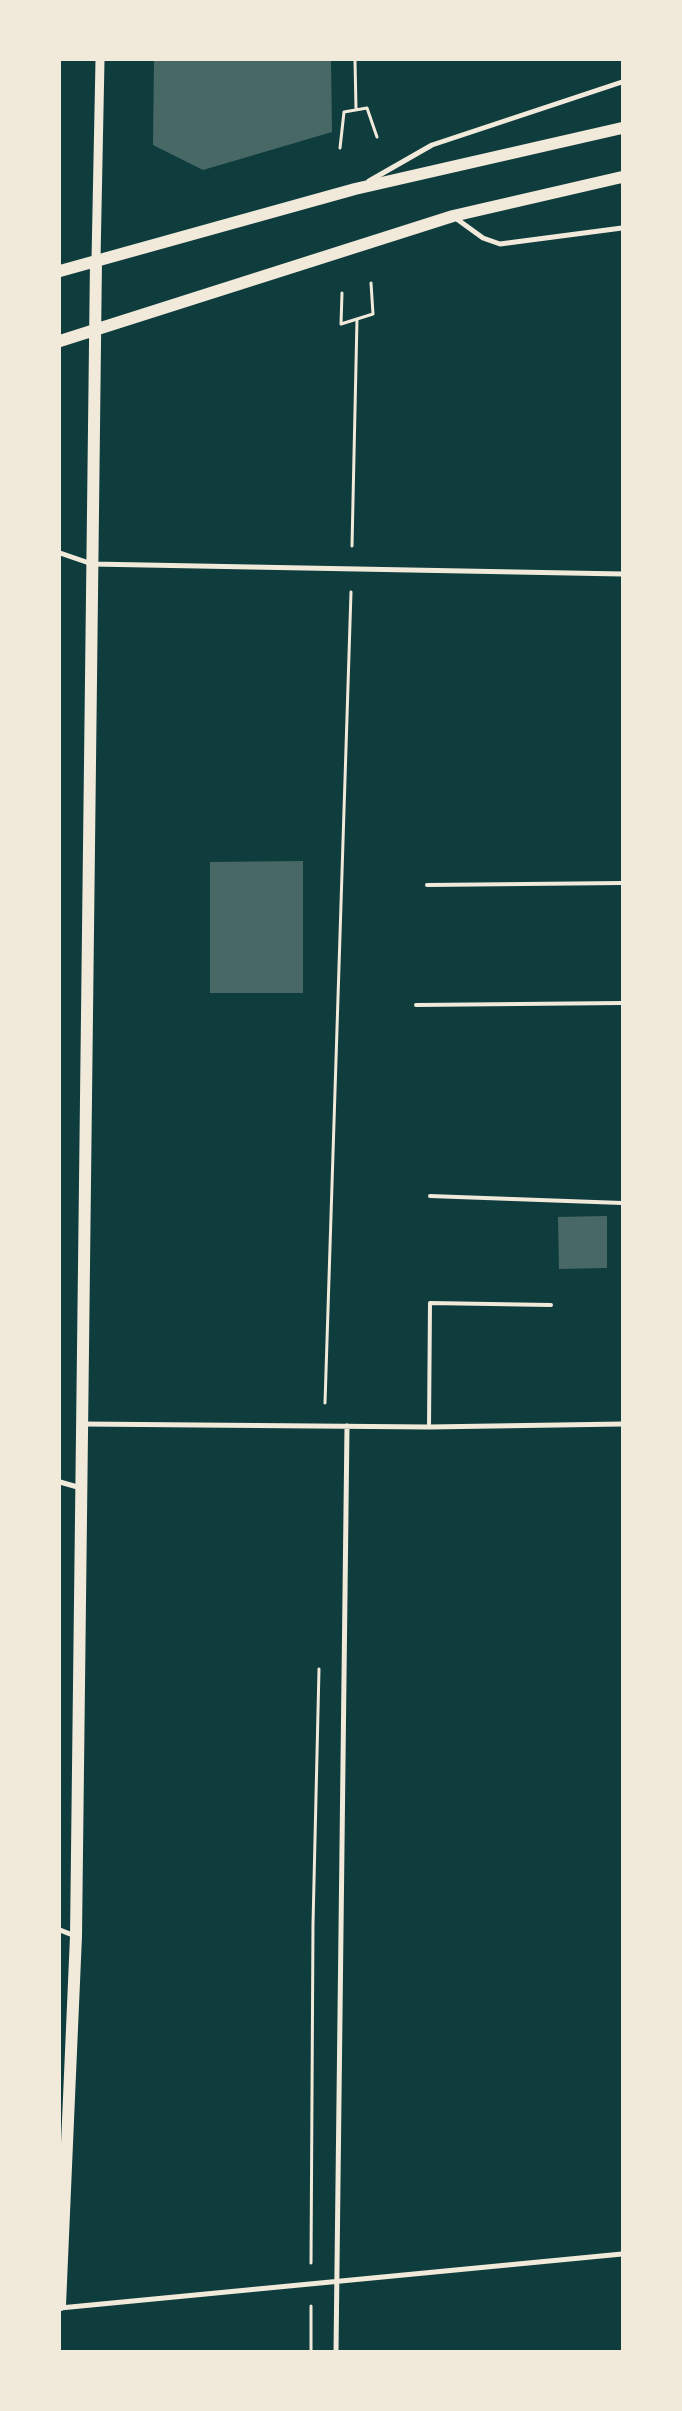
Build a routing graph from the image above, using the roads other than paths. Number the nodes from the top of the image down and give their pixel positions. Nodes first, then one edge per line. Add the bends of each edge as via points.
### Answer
1 (100, 60) edge
2 (622, 82) edge
3 (622, 128) edge
4 (622, 177) edge
5 (355, 189) junction
6 (453, 216) junction
7 (622, 228) edge
8 (96, 260) junction
9 (60, 271) edge
10 (95, 331) junction
11 (60, 342) edge
12 (60, 553) edge
13 (92, 564) junction
14 (622, 574) edge
15 (622, 884) edge
16 (427, 885) dead end
17 (622, 1004) edge
18 (416, 1005) dead end
19 (430, 1196) dead end
20 (622, 1203) edge
21 (551, 1305) dead end
22 (82, 1424) junction
23 (622, 1424) edge
24 (347, 1426) junction
25 (429, 1427) junction
26 (60, 1482) edge
27 (81, 1488) junction
28 (60, 1930) edge
29 (76, 1936) junction
30 (622, 2254) edge
31 (336, 2280) junction
32 (60, 2307) edge
33 (336, 2351) edge

1 - 8 street
2 - 5 street via 432,145
3 - 5 main road
4 - 6 main road
5 - 8 main road
6 - 7 street via 483,238 500,244
6 - 10 main road
8 - 9 main road
8 - 10 main road
10 - 11 main road
10 - 13 main road
12 - 13 street
13 - 14 street
13 - 22 main road
15 - 16 lane
17 - 18 lane
19 - 20 lane
21 - 25 lane via 430,1303
22 - 24 street
22 - 27 main road
23 - 25 street
24 - 25 street
24 - 31 street
26 - 27 street
27 - 29 main road
28 - 29 street
29 - 32 main road
30 - 31 street
31 - 32 street
31 - 33 street

